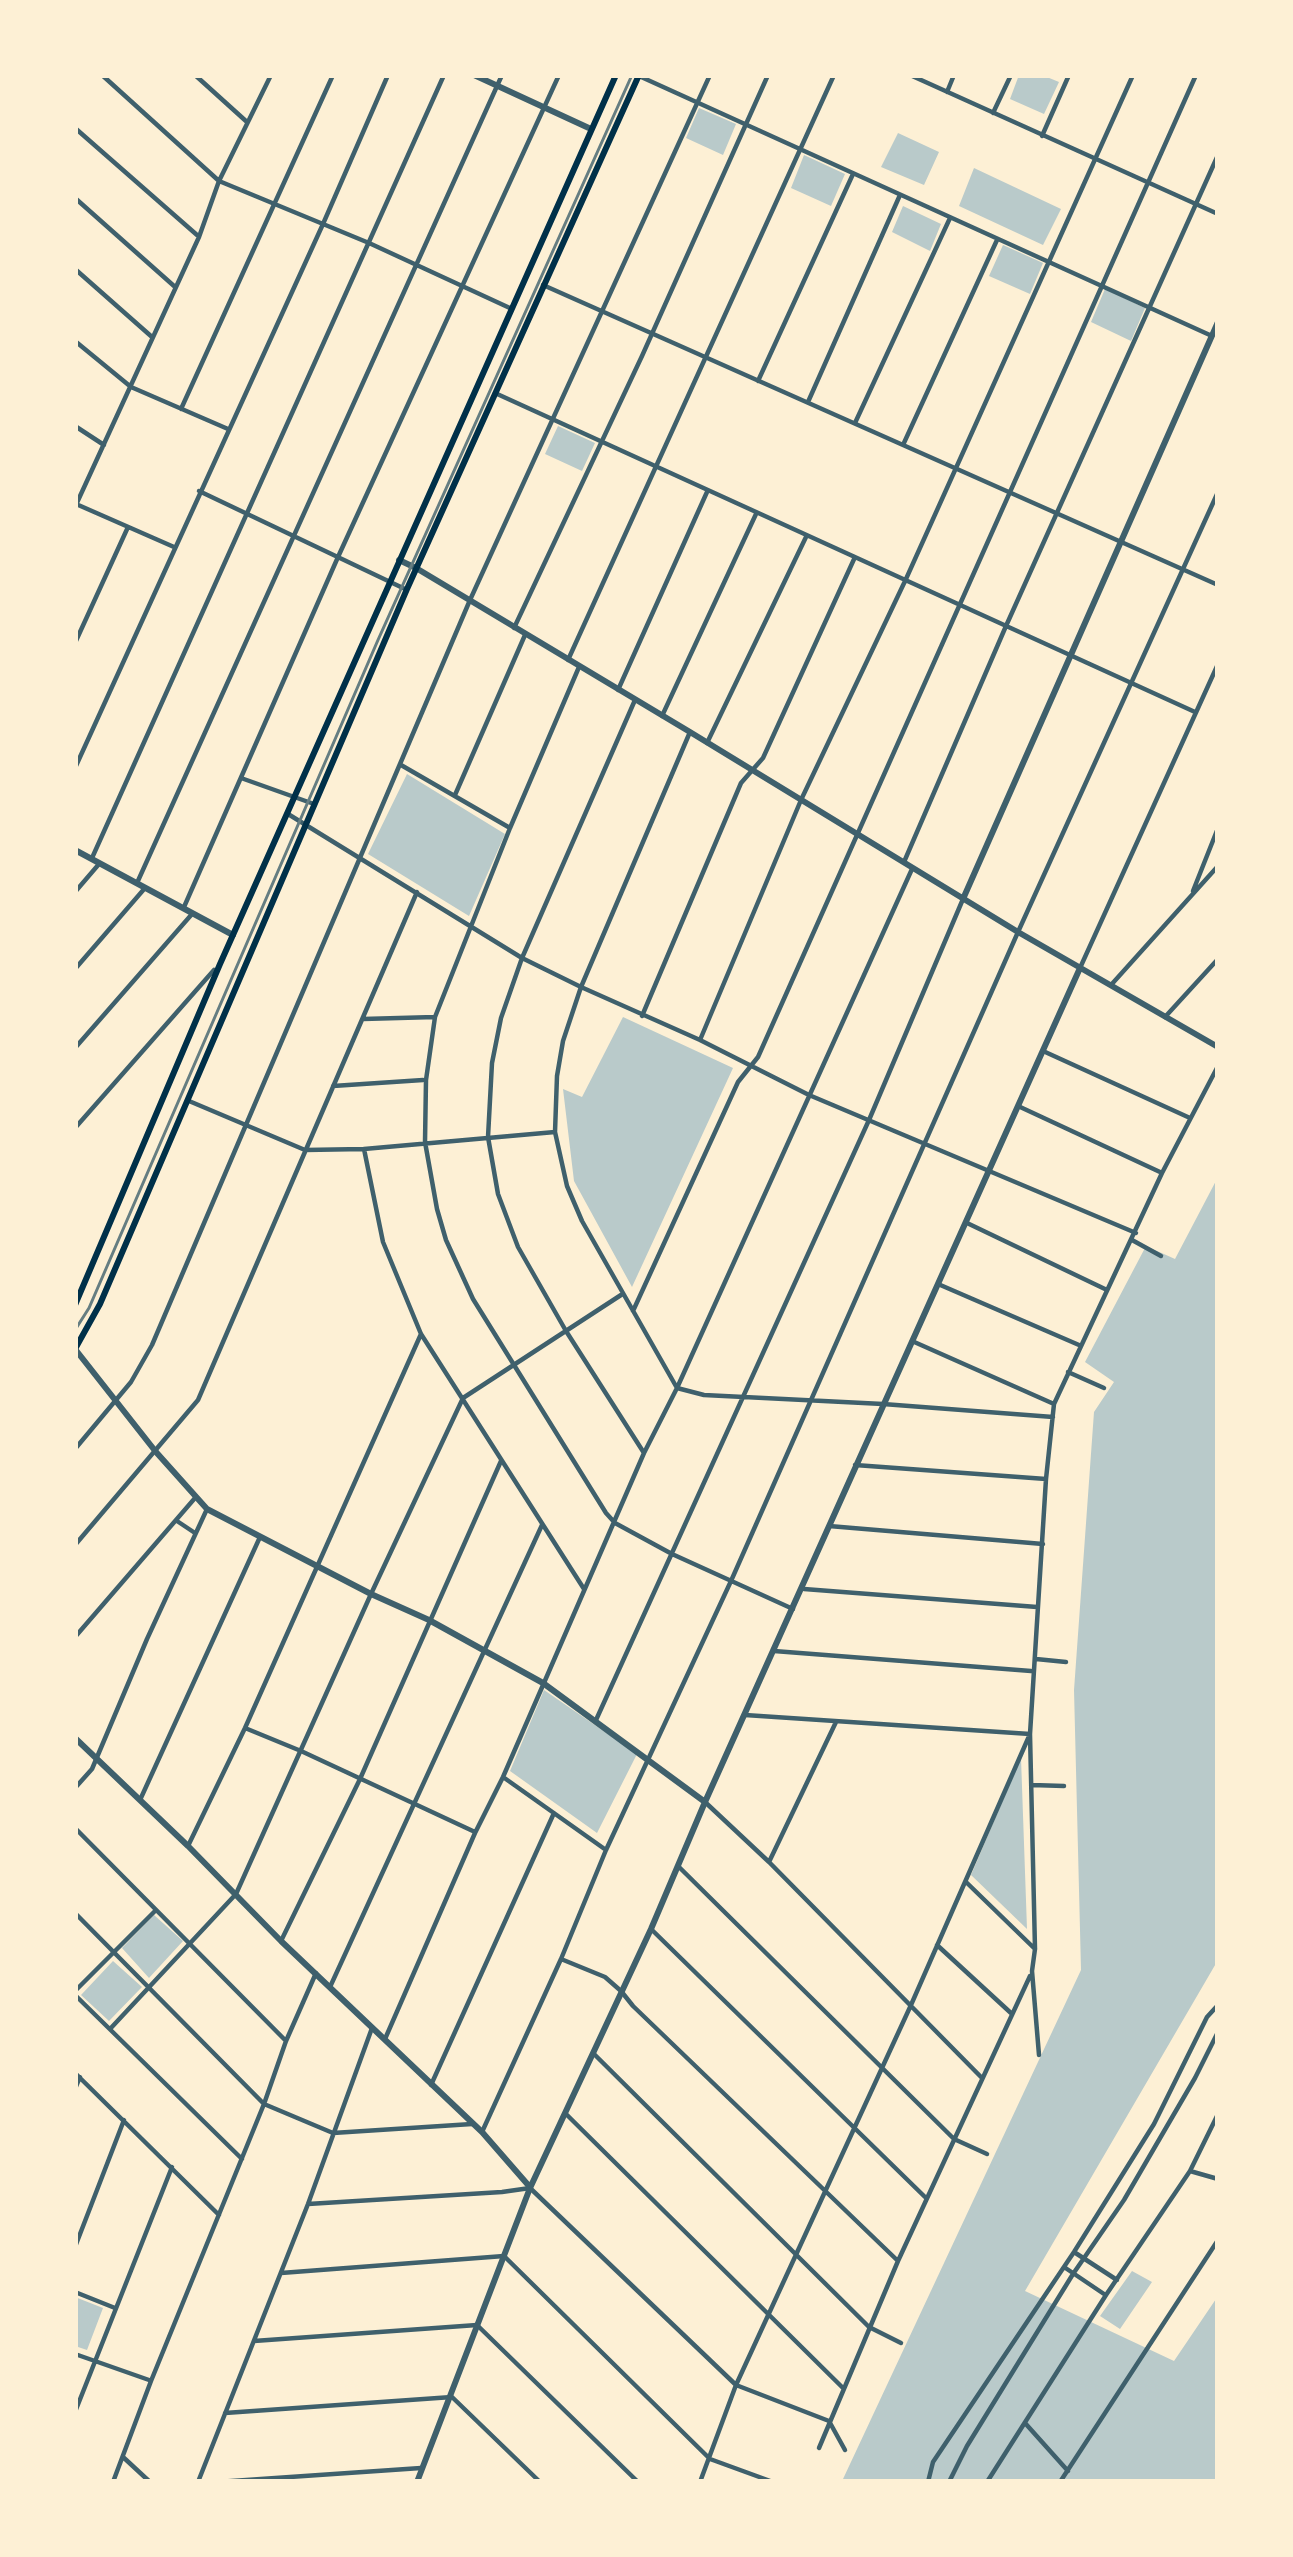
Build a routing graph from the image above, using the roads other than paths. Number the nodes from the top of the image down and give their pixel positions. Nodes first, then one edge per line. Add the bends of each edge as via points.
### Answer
1 (102, 75) edge
2 (195, 75) edge
3 (271, 75) edge
4 (333, 75) edge
5 (388, 75) edge
6 (444, 75) edge
7 (474, 75) edge
8 (502, 75) edge
9 (559, 75) edge
10 (616, 75) edge
11 (639, 75) edge
12 (710, 75) edge
13 (768, 75) edge
14 (834, 75) edge
15 (910, 75) edge
16 (954, 75) edge
17 (1011, 75) edge
18 (1070, 75) edge
19 (1133, 75) edge
20 (1196, 75) edge
21 (497, 86) junction
22 (946, 92) junction
23 (699, 101) junction
24 (544, 107) junction
25 (993, 113) junction
26 (247, 122) junction
27 (748, 124) junction
28 (75, 128) edge
29 (591, 129) junction
30 (1042, 136) junction
31 (799, 148) junction
32 (1218, 155) edge
33 (1094, 159) junction
34 (853, 174) junction
35 (219, 181) junction
36 (1148, 184) junction
37 (900, 195) junction
38 (75, 198) edge
39 (276, 204) junction
40 (1196, 205) junction
41 (1218, 214) edge
42 (950, 218) junction
43 (323, 224) junction
44 (200, 237) junction
45 (997, 240) junction
46 (369, 243) junction
47 (1049, 263) junction
48 (416, 264) junction
49 (75, 269) edge
50 (543, 285) junction
51 (463, 286) junction
52 (176, 287) junction
53 (1100, 287) junction
54 (512, 309) junction
55 (1149, 309) junction
56 (604, 313) junction
57 (1218, 322) edge
58 (652, 334) junction
59 (1212, 336) junction
60 (153, 338) junction
61 (75, 341) edge
62 (706, 357) junction
63 (758, 381) junction
64 (131, 387) junction
65 (495, 393) junction
66 (808, 402) junction
67 (182, 409) junction
68 (554, 419) junction
69 (855, 423) junction
70 (75, 426) edge
71 (229, 429) junction
72 (602, 442) junction
73 (104, 445) junction
74 (903, 445) junction
75 (656, 466) junction
76 (956, 469) junction
77 (708, 490) junction
78 (199, 491) junction
79 (1218, 492) edge
80 (1009, 494) junction
81 (76, 506) edge
82 (757, 512) junction
83 (248, 514) junction
84 (1058, 515) junction
85 (128, 526) junction
86 (806, 535) junction
87 (293, 536) junction
88 (1120, 543) junction
89 (174, 547) junction
90 (338, 557) junction
91 (854, 557) junction
92 (399, 560) junction
93 (416, 568) junction
94 (1182, 569) junction
95 (906, 579) junction
96 (389, 581) junction
97 (1218, 585) edge
98 (407, 589) junction
99 (470, 600) junction
100 (960, 605) junction
101 (1006, 626) junction
102 (514, 628) junction
103 (526, 634) junction
104 (75, 643) edge
105 (1071, 654) junction
106 (568, 660) junction
107 (1218, 664) edge
108 (579, 667) junction
109 (1132, 682) junction
110 (618, 690) junction
111 (635, 700) junction
112 (1196, 712) junction
113 (662, 716) junction
114 (690, 732) junction
115 (707, 743) junction
116 (401, 765) junction
117 (75, 768) edge
118 (752, 772) junction
119 (241, 778) junction
120 (455, 795) junction
121 (296, 797) junction
122 (801, 800) junction
123 (314, 804) junction
124 (288, 814) junction
125 (305, 825) junction
126 (510, 828) junction
127 (1218, 828) edge
128 (858, 833) junction
129 (75, 850) edge
130 (362, 859) junction
131 (96, 861) junction
132 (904, 862) junction
133 (1218, 866) edge
134 (912, 868) junction
135 (141, 886) junction
136 (75, 892) edge
137 (417, 892) junction
138 (1191, 896) junction
139 (963, 899) junction
140 (184, 908) junction
141 (192, 914) junction
142 (471, 924) junction
143 (1018, 932) junction
144 (233, 935) junction
145 (522, 958) junction
146 (1218, 959) edge
147 (220, 964) junction
148 (1080, 968) junction
149 (75, 969) edge
150 (1112, 985) junction
151 (581, 987) junction
152 (642, 1016) junction
153 (435, 1017) junction
154 (1165, 1017) junction
155 (361, 1019) junction
156 (700, 1040) junction
157 (1218, 1047) edge
158 (75, 1048) edge
159 (1042, 1051) junction
160 (1218, 1066) edge
161 (752, 1067) junction
162 (426, 1080) junction
163 (333, 1086) junction
164 (809, 1095) junction
165 (189, 1101) junction
166 (1018, 1106) junction
167 (1191, 1118) junction
168 (868, 1120) junction
169 (246, 1127) junction
170 (75, 1128) edge
171 (555, 1132) junction
172 (488, 1137) junction
173 (425, 1142) junction
174 (926, 1143) junction
175 (364, 1149) junction
176 (305, 1150) junction
177 (991, 1170) junction
178 (1162, 1173) junction
179 (967, 1223) junction
180 (1136, 1233) junction
181 (1132, 1240) junction
182 (1161, 1256) dead end
183 (75, 1281) edge
184 (938, 1284) junction
185 (84, 1289) junction
186 (1107, 1289) junction
187 (623, 1294) junction
188 (75, 1305) edge
189 (632, 1311) junction
190 (566, 1331) junction
191 (421, 1334) junction
192 (912, 1341) junction
193 (1079, 1345) junction
194 (75, 1349) edge
195 (512, 1366) junction
196 (1068, 1372) junction
197 (677, 1388) junction
198 (1104, 1388) dead end
199 (743, 1398) junction
200 (463, 1399) junction
201 (116, 1401) junction
202 (808, 1403) junction
203 (884, 1404) junction
204 (1054, 1404) junction
205 (1052, 1418) junction
206 (75, 1449) edge
207 (156, 1452) junction
208 (644, 1454) junction
209 (501, 1461) junction
210 (855, 1465) junction
211 (1046, 1479) junction
212 (195, 1498) junction
213 (207, 1509) junction
214 (177, 1521) junction
215 (615, 1523) junction
216 (542, 1525) junction
217 (829, 1526) junction
218 (195, 1533) junction
219 (260, 1537) junction
220 (75, 1544) edge
221 (1043, 1544) junction
222 (672, 1554) junction
223 (318, 1566) junction
224 (731, 1581) junction
225 (584, 1589) junction
226 (801, 1589) junction
227 (371, 1594) junction
228 (1037, 1607) junction
229 (793, 1610) junction
230 (429, 1620) junction
231 (75, 1637) edge
232 (486, 1651) junction
233 (774, 1651) junction
234 (1036, 1659) junction
235 (1066, 1661) dead end
236 (1034, 1671) junction
237 (543, 1684) junction
238 (745, 1715) junction
239 (596, 1720) junction
240 (836, 1722) junction
241 (245, 1728) junction
242 (1030, 1734) junction
243 (75, 1738) edge
244 (301, 1751) junction
245 (97, 1759) junction
246 (648, 1761) junction
247 (503, 1777) junction
248 (360, 1779) junction
249 (1032, 1785) junction
250 (1064, 1786) dead end
251 (75, 1788) edge
252 (140, 1799) junction
253 (704, 1802) junction
254 (415, 1805) junction
255 (554, 1813) junction
256 (75, 1828) edge
257 (476, 1833) junction
258 (188, 1846) junction
259 (606, 1850) junction
260 (769, 1862) junction
261 (678, 1866) junction
262 (965, 1881) junction
263 (236, 1894) junction
264 (157, 1910) junction
265 (75, 1913) edge
266 (651, 1928) junction
267 (281, 1941) junction
268 (190, 1943) junction
269 (937, 1945) junction
270 (1035, 1949) junction
271 (115, 1954) junction
272 (561, 1959) junction
273 (1032, 1971) junction
274 (316, 1973) junction
275 (149, 1986) junction
276 (330, 1987) junction
277 (621, 1991) junction
278 (75, 1993) edge
279 (911, 2005) junction
280 (1218, 2005) edge
281 (1012, 2014) junction
282 (1207, 2018) junction
283 (372, 2028) junction
284 (110, 2029) junction
285 (1218, 2029) edge
286 (385, 2040) junction
287 (286, 2041) junction
288 (593, 2054) junction
289 (1039, 2055) dead end
290 (883, 2068) junction
291 (77, 2075) edge
292 (982, 2078) junction
293 (430, 2084) junction
294 (75, 2089) edge
295 (264, 2104) junction
296 (566, 2114) junction
297 (1218, 2114) edge
298 (124, 2120) junction
299 (472, 2124) junction
300 (854, 2128) junction
301 (482, 2132) junction
302 (333, 2133) junction
303 (954, 2139) junction
304 (987, 2154) dead end
305 (242, 2159) junction
306 (172, 2168) junction
307 (1190, 2171) junction
308 (1218, 2179) edge
309 (530, 2188) junction
310 (824, 2191) junction
311 (1112, 2192) junction
312 (927, 2199) junction
313 (1124, 2200) junction
314 (308, 2204) junction
315 (219, 2215) junction
316 (1218, 2240) edge
317 (75, 2247) edge
318 (796, 2252) junction
319 (1074, 2252) junction
320 (504, 2256) junction
321 (1083, 2259) junction
322 (898, 2260) junction
323 (1064, 2267) junction
324 (281, 2273) junction
325 (1073, 2275) junction
326 (1117, 2280) junction
327 (75, 2292) edge
328 (1106, 2295) junction
329 (115, 2308) junction
330 (769, 2316) junction
331 (477, 2325) junction
332 (869, 2327) junction
333 (254, 2342) junction
334 (902, 2343) dead end
335 (75, 2354) edge
336 (95, 2361) junction
337 (151, 2381) junction
338 (736, 2386) junction
339 (843, 2389) junction
340 (452, 2397) junction
341 (75, 2412) edge
342 (224, 2413) junction
343 (829, 2421) junction
344 (1025, 2423) junction
345 (818, 2448) dead end
346 (845, 2450) dead end
347 (123, 2457) junction
348 (710, 2459) junction
349 (422, 2468) junction
350 (1068, 2470) junction
351 (531, 2473) junction
352 (113, 2482) edge
353 (150, 2482) edge
354 (198, 2482) edge
355 (218, 2482) edge
356 (417, 2482) edge
357 (528, 2482) edge
358 (540, 2482) edge
359 (638, 2482) edge
360 (700, 2482) edge
361 (773, 2482) edge
362 (928, 2482) edge
363 (949, 2482) edge
364 (987, 2482) edge
365 (1060, 2482) edge

1 - 35 street
2 - 26 street
3 - 26 street
4 - 39 street
5 - 43 street
6 - 46 street
7 - 21 street
8 - 21 street
9 - 24 street
10 - 29 main road
11 - 23 street
11 - 50 main road
12 - 23 street
13 - 27 street
14 - 31 street
15 - 22 street
16 - 22 street
17 - 25 street
18 - 30 street
19 - 33 street
20 - 36 street
21 - 24 street
21 - 48 street
22 - 25 street
23 - 27 street
23 - 56 street
24 - 29 street
24 - 51 street
25 - 30 street
26 - 35 street
27 - 31 street
27 - 58 street
28 - 44 street
29 - 54 main road
30 - 33 street
31 - 34 street
31 - 62 street
32 - 40 street
33 - 36 street
33 - 47 street
34 - 37 street
34 - 63 street
35 - 39 street
35 - 44 street
36 - 40 street
36 - 53 street
37 - 42 street
37 - 66 street
38 - 52 street
39 - 43 street
39 - 67 street
40 - 41 street
40 - 55 street
42 - 45 street
42 - 69 street
43 - 46 street
43 - 71 street
44 - 52 street
45 - 47 street
45 - 74 street
46 - 48 street
46 - 83 street
47 - 53 street
47 - 76 street
48 - 51 street
48 - 87 street
49 - 60 street
50 - 56 street
50 - 65 main road
51 - 54 street
51 - 90 street
52 - 60 street
53 - 55 street
53 - 80 street
54 - 92 main road
55 - 59 street
55 - 84 street
56 - 58 street
56 - 68 street
57 - 59 street
58 - 62 street
58 - 72 street
59 - 88 street
60 - 64 street
61 - 64 street
62 - 63 street
62 - 75 street
63 - 66 street
64 - 67 street
64 - 73 street
65 - 68 street
65 - 93 main road
66 - 69 street
67 - 71 street
68 - 72 street
68 - 99 street
69 - 74 street
70 - 73 street
71 - 78 street
72 - 75 street
72 - 102 street
73 - 81 street
74 - 76 street
75 - 77 street
75 - 106 street
76 - 80 street
76 - 95 street
77 - 82 street
77 - 110 street
78 - 83 street
78 - 89 street
79 - 94 street
80 - 84 street
80 - 100 street
81 - 85 street
82 - 86 street
82 - 113 street
83 - 87 street
83 - 131 street
84 - 88 street
84 - 101 street
85 - 89 street
85 - 104 street
86 - 91 street
86 - 115 street
87 - 90 street
87 - 135 street
88 - 94 street
88 - 105 street
89 - 117 street
90 - 96 street
90 - 119 street
91 - 95 street
91 - 118 street
92 - 93 street
92 - 96 main road
93 - 98 main road
93 - 99 street
94 - 97 street
94 - 109 street
95 - 100 street
95 - 122 street
96 - 98 street
96 - 121 main road
98 - 123 main road
99 - 102 street
99 - 116 street
100 - 101 street
100 - 128 street
101 - 105 street
101 - 132 street
102 - 103 street
103 - 106 street
103 - 120 street
105 - 109 street
105 - 139 street
106 - 108 street
107 - 112 street
108 - 110 street
108 - 126 street
109 - 112 street
109 - 143 street
110 - 111 street
111 - 113 street
111 - 145 street
112 - 148 street
113 - 114 street
114 - 115 street
114 - 151 street
115 - 118 street
116 - 120 street
116 - 130 street
118 - 122 street
118 - 152 street
119 - 121 street
119 - 140 street
120 - 126 street
121 - 123 street
121 - 124 main road
122 - 128 street
122 - 156 street
123 - 125 main road
124 - 125 street
124 - 144 main road
125 - 130 street
125 - 165 main road
126 - 142 street
127 - 138 street
128 - 132 street
128 - 161 street
129 - 131 street
130 - 137 street
130 - 169 street
131 - 135 street
131 - 136 street
132 - 134 street
133 - 138 street
134 - 139 street
134 - 164 street
135 - 140 street
135 - 149 street
137 - 142 street
137 - 155 street
138 - 150 street
139 - 143 street
139 - 168 street
140 - 141 street
141 - 144 street
141 - 158 street
142 - 145 street
142 - 153 street
143 - 148 street
143 - 174 street
144 - 147 main road
145 - 151 street
145 - 172 street via 492,1063
146 - 154 street
147 - 170 street
147 - 185 main road
148 - 150 street
148 - 159 street
150 - 154 street
151 - 152 street
151 - 171 street via 563,1041
152 - 156 street
153 - 155 street
153 - 162 street
154 - 157 street
155 - 163 street
156 - 161 street
159 - 166 street
159 - 167 street
160 - 167 street
161 - 164 street
161 - 189 street
162 - 163 street
162 - 173 street
163 - 176 street
164 - 168 street
164 - 197 street
165 - 169 street
165 - 194 main road
166 - 177 street
166 - 178 street
167 - 178 street
168 - 174 street
168 - 199 street
169 - 176 street
169 - 201 street via 146,1358
171 - 172 street
171 - 187 street via 567,1186
172 - 173 street
172 - 190 street via 507,1222
173 - 175 street
173 - 195 street via 446,1240
174 - 177 street
174 - 202 street
175 - 176 street
175 - 191 street via 383,1242
176 - 207 street via 198,1400
177 - 179 street
177 - 180 street
178 - 180 street
179 - 184 street
179 - 186 street
180 - 181 street
181 - 182 street
181 - 186 street
183 - 185 street
184 - 192 street
184 - 193 street
185 - 188 main road
186 - 193 street
187 - 189 street
187 - 190 street
189 - 197 street
190 - 195 street
190 - 208 street
191 - 200 street
191 - 223 street
192 - 203 street
192 - 204 street
193 - 196 street
194 - 201 street
195 - 200 street
195 - 215 street
196 - 198 street
196 - 204 street
197 - 199 street
197 - 208 street
199 - 202 street
199 - 222 street
200 - 209 street
200 - 227 street
201 - 206 street
201 - 207 street
202 - 203 street
202 - 224 street
203 - 205 street
203 - 210 street
204 - 205 street
205 - 211 street
207 - 212 street
207 - 220 street
208 - 215 street
209 - 216 street
209 - 230 street
210 - 211 street
210 - 217 street
211 - 221 street
212 - 213 street
212 - 214 street
213 - 218 street
213 - 219 street
214 - 218 street
214 - 231 street
215 - 222 street
215 - 225 street
216 - 225 street
216 - 232 street
217 - 221 street
217 - 226 street
218 - 245 street
219 - 223 street
219 - 252 street
221 - 228 street
222 - 224 street
222 - 239 street
223 - 227 street
223 - 241 street
224 - 229 street
224 - 246 street
225 - 237 street
226 - 228 street
226 - 229 street
227 - 230 street
227 - 244 street
228 - 234 street
229 - 233 street
230 - 232 street
230 - 248 street
232 - 237 street
232 - 254 street
233 - 236 street
233 - 238 street
234 - 235 street
234 - 236 street
236 - 242 street
237 - 239 street
237 - 247 street
238 - 240 street
238 - 253 street
239 - 246 street
240 - 242 street
240 - 260 street
241 - 244 street
241 - 258 street
242 - 249 street
242 - 262 street
243 - 245 street
244 - 248 street
244 - 263 street
245 - 251 street
245 - 252 street
246 - 253 street
246 - 259 street
247 - 255 street
247 - 257 street
248 - 254 street
248 - 267 street
249 - 250 street
249 - 270 street
252 - 258 street
253 - 260 street
253 - 261 street
254 - 257 street
254 - 276 street
255 - 259 street
255 - 293 street
256 - 264 street
257 - 286 street
258 - 263 street
259 - 272 street
260 - 279 street
261 - 266 street
261 - 290 street
262 - 269 street
262 - 270 street
263 - 267 street
263 - 268 street
264 - 268 street
264 - 271 street
265 - 271 street
266 - 277 street
266 - 300 street
267 - 274 street
268 - 275 street
268 - 287 street
269 - 279 street
269 - 281 street
270 - 273 street
271 - 275 street
271 - 278 street
272 - 277 street
272 - 301 street
273 - 281 street
273 - 289 street
274 - 276 street
274 - 287 street
275 - 284 street
275 - 295 street
276 - 283 street
277 - 288 street
277 - 310 street
278 - 284 street
279 - 290 street
279 - 292 street
280 - 282 street
281 - 292 street
282 - 285 street
282 - 311 street
283 - 286 street
283 - 302 street
284 - 305 street
285 - 313 street
286 - 293 street
287 - 295 street
288 - 296 street
288 - 318 street
290 - 300 street
290 - 303 street
291 - 294 street
291 - 298 street
292 - 303 street
293 - 299 street
295 - 302 street
295 - 305 street
296 - 309 street
296 - 330 street
297 - 307 street
298 - 306 street
298 - 317 street
299 - 301 street
299 - 302 street
300 - 310 street
300 - 312 street
301 - 309 street
302 - 314 street
303 - 304 street
303 - 312 street
305 - 315 street
306 - 315 street
306 - 329 street
307 - 308 street
307 - 326 street
309 - 314 street
309 - 320 street
309 - 338 street
310 - 318 street
310 - 322 street
311 - 313 street
311 - 319 street
312 - 322 street
313 - 321 street
314 - 324 street
315 - 337 street
316 - 350 street
318 - 330 street
318 - 332 street
319 - 321 street
319 - 323 street
320 - 324 street
320 - 331 street
320 - 348 street
321 - 325 street
321 - 326 street
322 - 332 street
323 - 325 street
323 - 362 street via 940,2450
324 - 333 street
325 - 328 street
325 - 363 street
326 - 328 street
327 - 329 street
328 - 344 street
329 - 336 street
330 - 338 street
330 - 339 street
331 - 333 street
331 - 340 street
331 - 359 street
332 - 334 street
332 - 339 street
333 - 342 street
335 - 336 street
336 - 337 street
336 - 341 street
337 - 347 street
338 - 343 street
338 - 348 street
339 - 343 street
340 - 342 street
340 - 349 street
340 - 351 street
342 - 354 street
343 - 345 street
343 - 346 street
344 - 350 street
344 - 364 street
347 - 352 street
347 - 353 street
348 - 360 street
348 - 361 street
349 - 355 street
349 - 356 street
350 - 365 street
351 - 357 street
351 - 358 street

